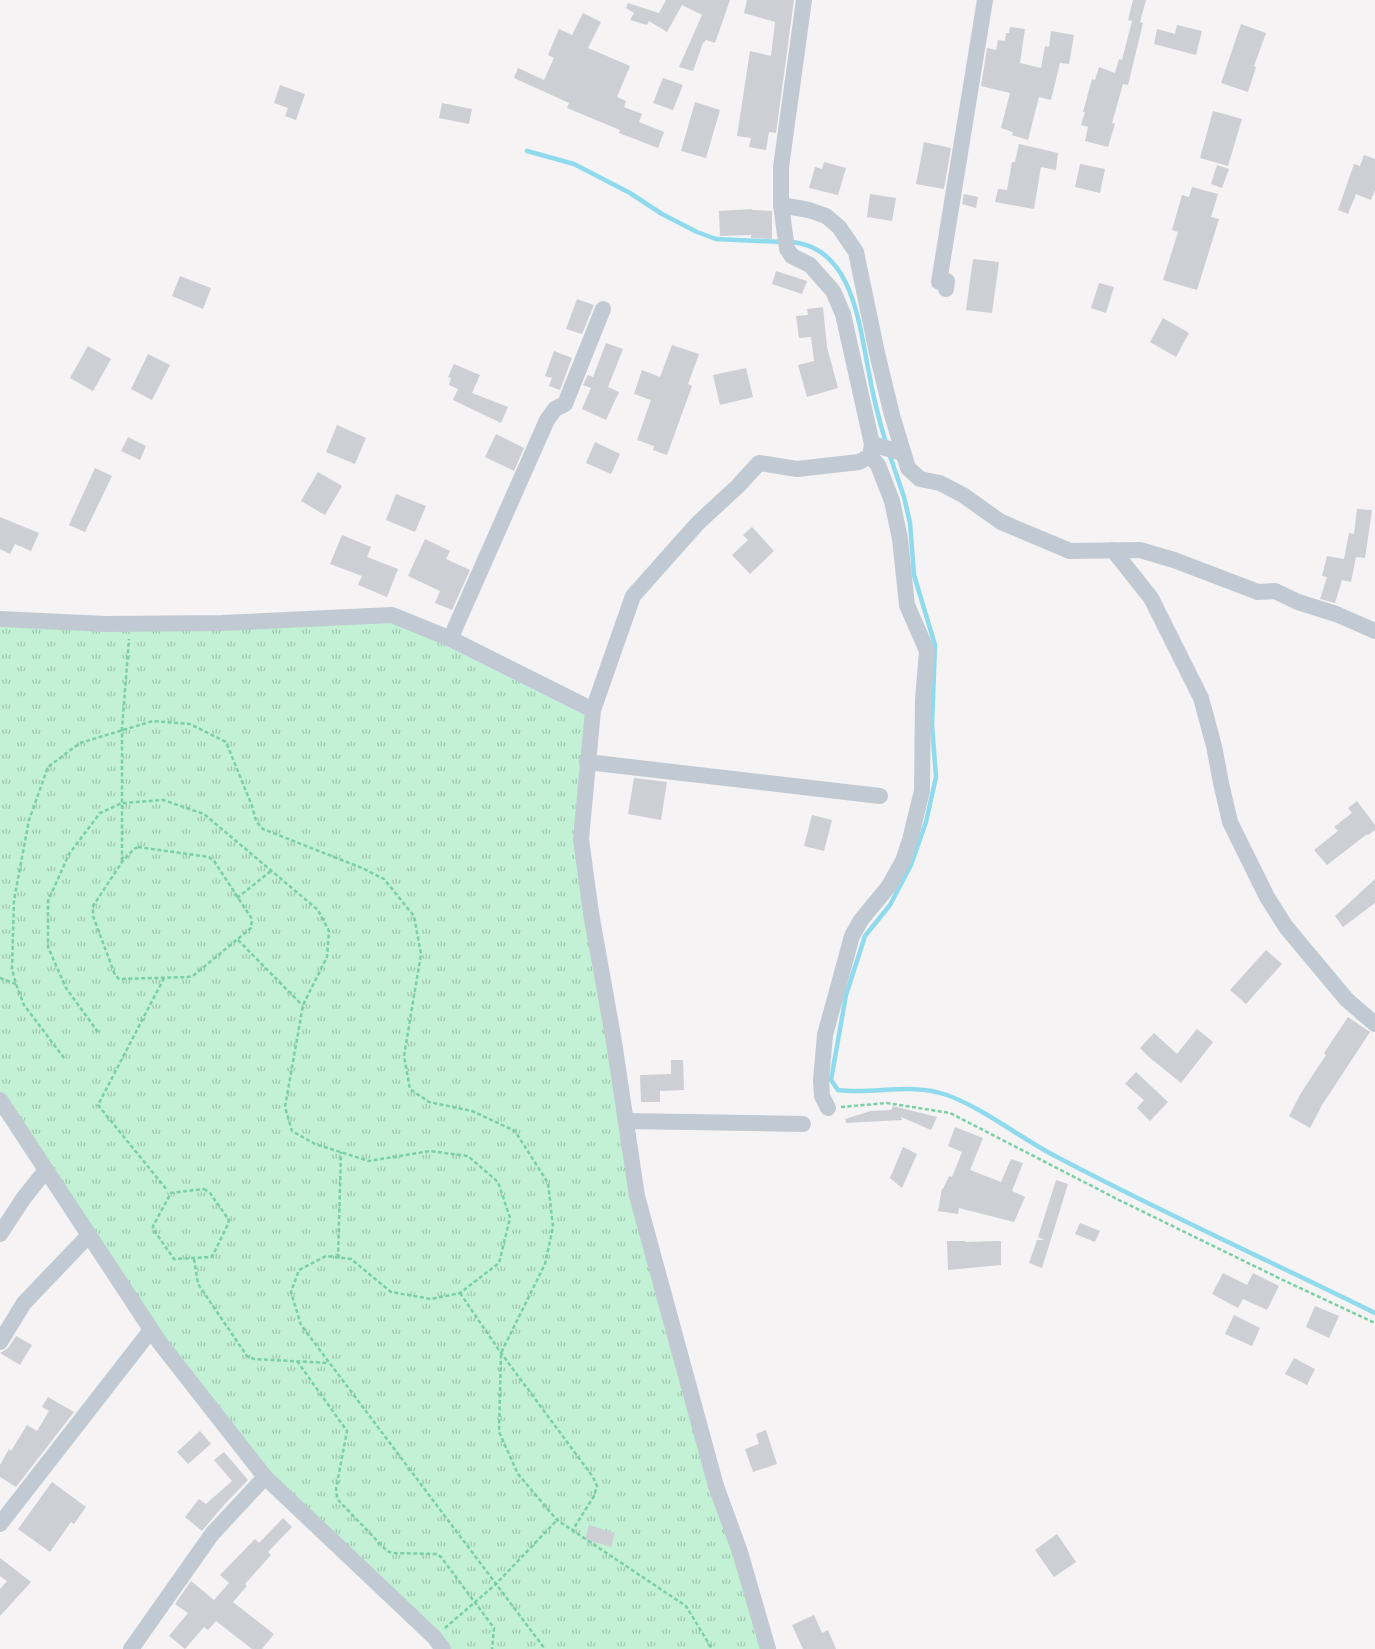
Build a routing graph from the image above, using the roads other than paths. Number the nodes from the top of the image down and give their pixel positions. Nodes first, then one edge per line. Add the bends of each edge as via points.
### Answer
1 (804, 0) edge
2 (984, 0) edge
3 (780, 205) junction
4 (946, 289) dead end
5 (603, 309) dead end
6 (871, 450) junction
7 (903, 453) junction
8 (1113, 550) junction
9 (0, 619) edge
10 (1375, 631) edge
11 (451, 640) junction
12 (593, 710) junction
13 (587, 762) junction
14 (880, 796) dead end
15 (1375, 1024) edge
16 (1, 1104) edge
17 (828, 1108) road end
18 (626, 1121) junction
19 (802, 1124) dead end
20 (46, 1170) junction
21 (0, 1234) edge
22 (89, 1235) junction
23 (152, 1330) junction
24 (0, 1342) edge
25 (265, 1477) junction
26 (0, 1524) edge
27 (438, 1643) edge
28 (131, 1649) edge
29 (768, 1649) edge

1 - 3 street via 781,167
2 - 4 street via 939,282 947,281
3 - 6 street via 787,249 792,256 810,265 832,291 843,314
3 - 7 street via 826,216 839,227 856,252 877,353
5 - 11 street via 565,404 555,409 547,420
6 - 7 street
6 - 12 street via 859,462 797,468 759,463 698,523 634,596
6 - 17 street via 892,501 907,605 927,651 922,791 903,861 852,936 825,1035 820,1080
7 - 8 street via 908,468 920,479 940,483 963,495 1001,522 1070,551
8 - 10 street via 1140,550 1258,592 1275,591
8 - 15 street via 1151,598 1201,698 1230,822 1267,897 1286,927 1347,1000
9 - 11 street via 106,624 222,623 392,615
11 - 12 street
12 - 13 street
13 - 14 street
13 - 18 street via 582,838 591,913
16 - 20 street
18 - 19 street
18 - 29 street via 637,1196 655,1266 716,1486 740,1552
20 - 21 street
20 - 22 street
22 - 23 street
22 - 24 street via 24,1303
23 - 25 street
23 - 26 street
25 - 27 street
25 - 28 street via 212,1534

